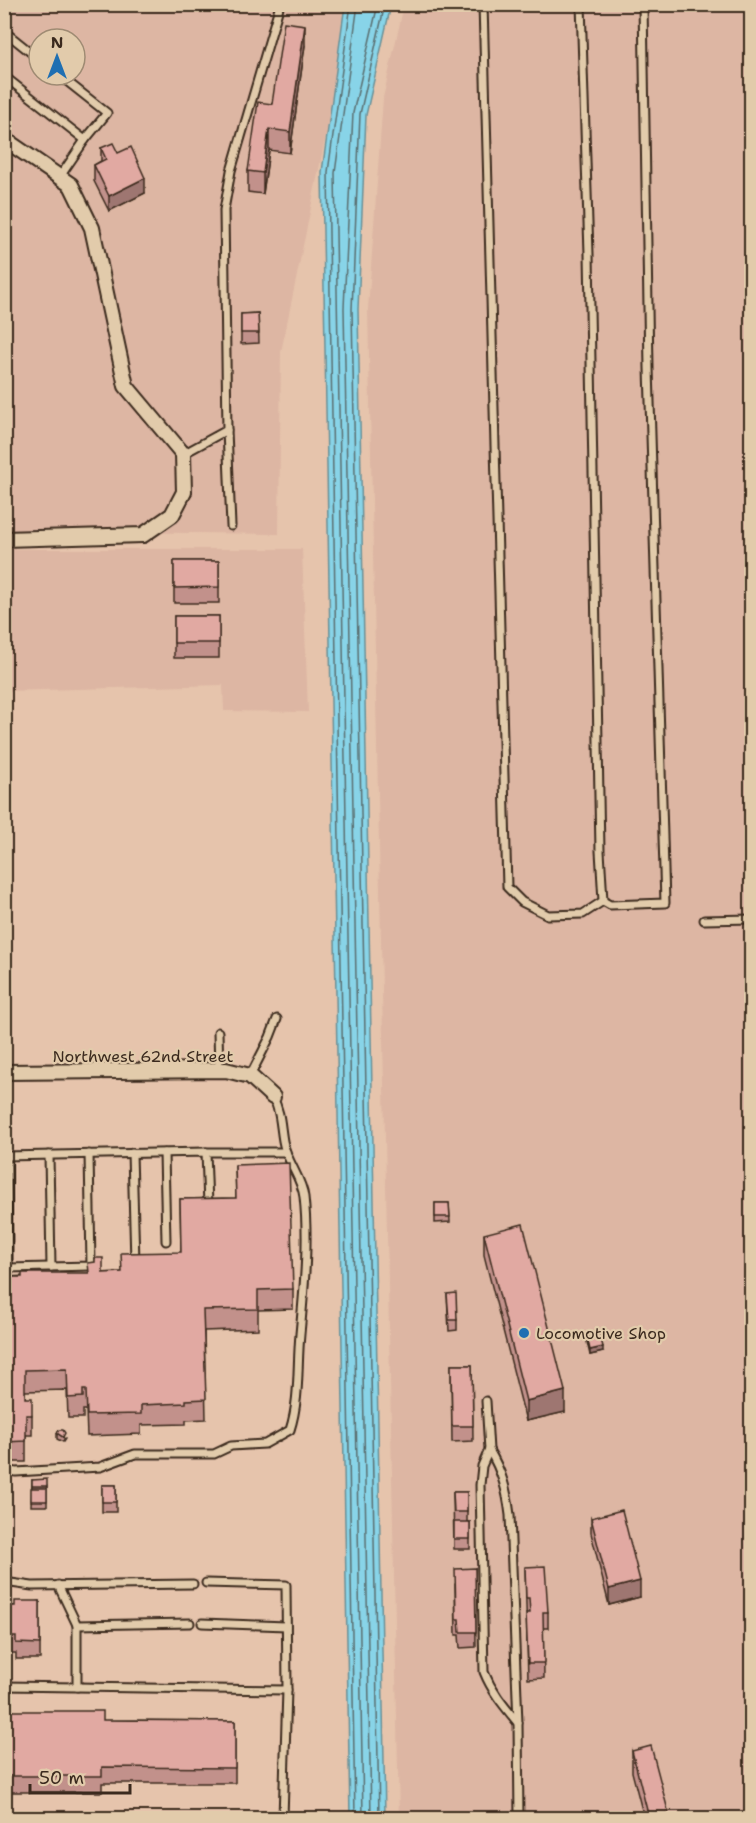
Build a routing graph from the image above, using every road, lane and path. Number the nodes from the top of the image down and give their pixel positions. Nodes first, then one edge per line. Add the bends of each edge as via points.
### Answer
1 (280, 4) edge
2 (483, 4) edge
3 (581, 4) edge
4 (643, 4) edge
5 (4, 31) edge
6 (27, 49) edge
7 (4, 76) edge
8 (74, 87) edge
9 (4, 139) edge
10 (85, 140) junction
11 (59, 178) junction
12 (227, 430) junction
13 (183, 454) junction
14 (231, 526) dead end
15 (4, 539) edge
16 (603, 901) junction
17 (752, 919) edge
18 (704, 920) dead end
19 (277, 1019) dead end
20 (218, 1032) dead end
21 (219, 1070) junction
22 (4, 1072) edge
23 (250, 1076) junction
24 (273, 1097) joint
25 (206, 1152) junction
26 (286, 1152) junction
27 (132, 1153) junction
28 (164, 1153) junction
29 (88, 1154) junction
30 (49, 1155) junction
31 (6, 1156) edge
32 (209, 1212) edge
33 (166, 1241) dead end
34 (51, 1267) junction
35 (135, 1272) edge
36 (486, 1401) dead end
37 (489, 1450) junction
38 (4, 1470) edge
39 (4, 1582) edge
40 (206, 1583) dead end
41 (193, 1584) dead end
42 (58, 1585) junction
43 (190, 1623) dead end
44 (202, 1623) dead end
45 (77, 1625) junction
46 (286, 1626) junction
47 (4, 1686) edge
48 (77, 1687) junction
49 (287, 1690) junction
50 (518, 1723) junction
51 (283, 1818) edge
52 (519, 1818) edge

1 - 12 lane via 231,171 224,210
2 - 16 lane via 507,887 522,902 548,915 583,914
3 - 16 lane
4 - 16 lane via 664,903 610,905
5 - 6 lane
7 - 10 lane
8 - 10 lane via 107,113
9 - 11 street
10 - 11 lane
11 - 13 street via 70,186 92,228 126,386
12 - 13 lane
12 - 14 lane
13 - 15 street via 184,492 172,515 143,535
17 - 18 lane
19 - 23 lane
20 - 21 lane
21 - 22 street, Northwest 62nd Street
21 - 23 street, Northwest 62nd Street
23 - 24 street, Northwest 62nd Street
24 - 26 lane via 282,1120
25 - 26 lane
25 - 28 lane
25 - 32 lane
26 - 38 lane via 304,1195 305,1290 295,1413 290,1430 265,1444 231,1446 214,1454 135,1455 100,1467
27 - 28 lane
27 - 29 lane
27 - 35 lane
28 - 33 lane
29 - 30 lane
29 - 34 lane via 91,1266
30 - 31 lane
30 - 34 lane
31 - 34 lane via 8,1268
36 - 37 lane
37 - 50 lane via 507,1489 510,1515
37 - 50 lane via 480,1485 484,1672 491,1689
39 - 42 lane
40 - 46 lane via 286,1585
41 - 42 lane
42 - 45 lane
43 - 45 lane
44 - 46 lane
45 - 48 lane
46 - 49 lane
47 - 48 lane
48 - 49 lane
49 - 51 lane
50 - 52 lane

